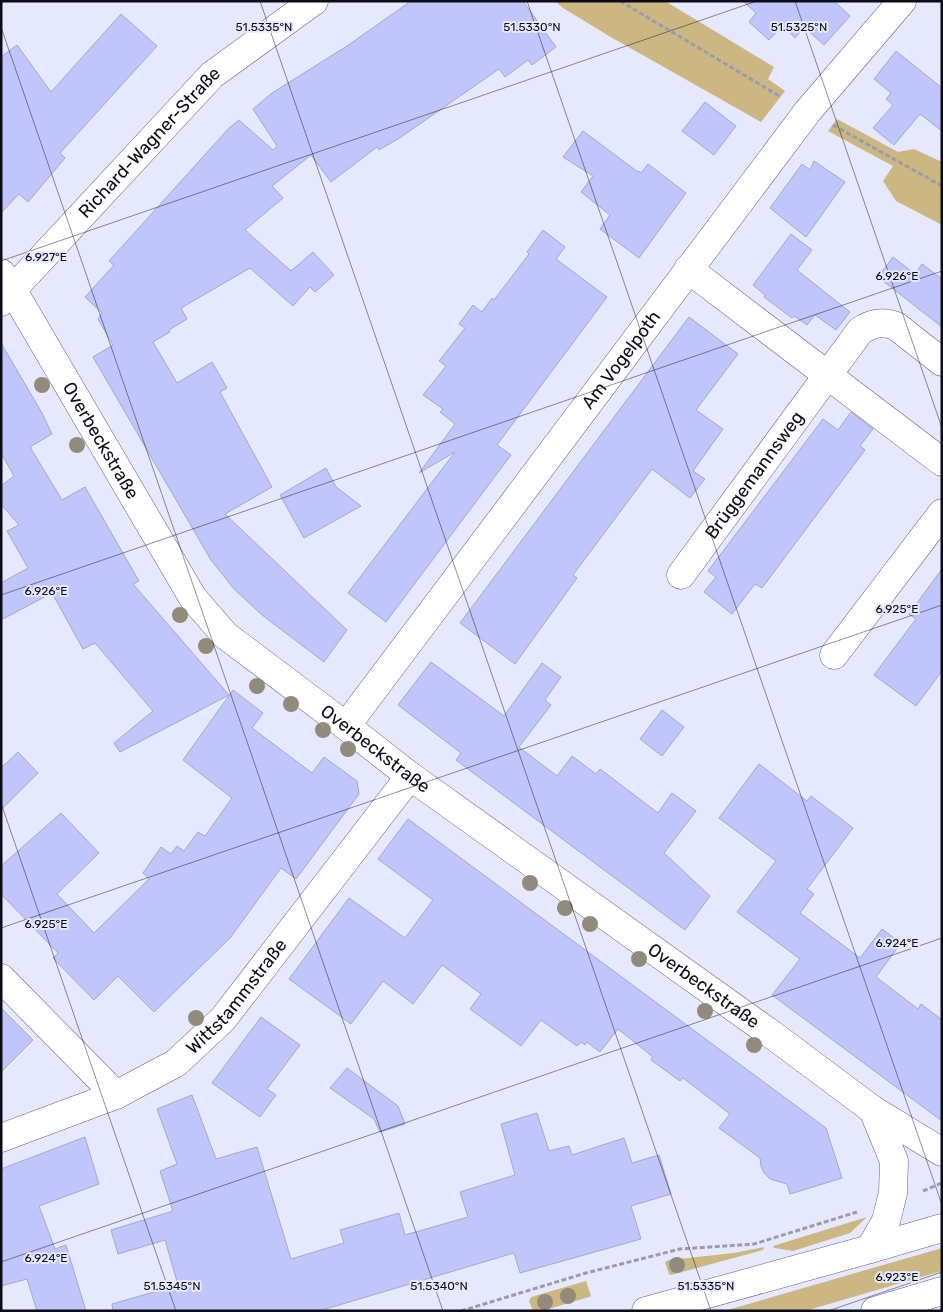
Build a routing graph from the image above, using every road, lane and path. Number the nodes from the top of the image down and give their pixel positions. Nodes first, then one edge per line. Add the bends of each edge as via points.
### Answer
1 (314, 1) edge
2 (620, 1) edge
3 (894, 4) edge
4 (808, 111) junction
5 (942, 186) edge
6 (688, 270) junction
7 (5, 288) edge
8 (942, 362) edge
9 (826, 375) junction
10 (942, 462) edge
11 (942, 513) edge
12 (681, 575) dead end
13 (834, 655) dead end
14 (346, 726) junction
15 (410, 776) junction
16 (1, 978) edge
17 (116, 1095) junction
18 (873, 1110) junction
19 (1, 1138) edge
20 (942, 1152) edge
21 (890, 1203) junction
22 (942, 1228) edge
23 (870, 1249) junction
24 (942, 1291) edge
25 (461, 1311) edge
26 (646, 1311) edge
27 (875, 1311) edge

1 - 7 street, Richard-Wagner-Straße via 212,75
2 - 4 path
3 - 4 street, Am Vogelpoth
4 - 5 path
4 - 6 street, Am Vogelpoth
6 - 9 street
6 - 14 street, Am Vogelpoth
7 - 14 street, Overbeckstraße via 193,598 225,635
8 - 9 street, Brüggemannsweg via 896,326 879,323 860,331
9 - 10 street
9 - 12 street, Brüggemannsweg
11 - 13 street
14 - 15 street, Overbeckstraße
15 - 17 street, Wittstammstraße via 223,1019 176,1062
15 - 18 street, Overbeckstraße
16 - 17 street
17 - 19 street, Wittstammstraße
18 - 20 street, Overbeckstraße
18 - 21 street via 894,1161
21 - 23 street via 886,1221
21 - 25 path via 754,1244 680,1249 586,1273
22 - 23 street
23 - 26 street
24 - 27 street

